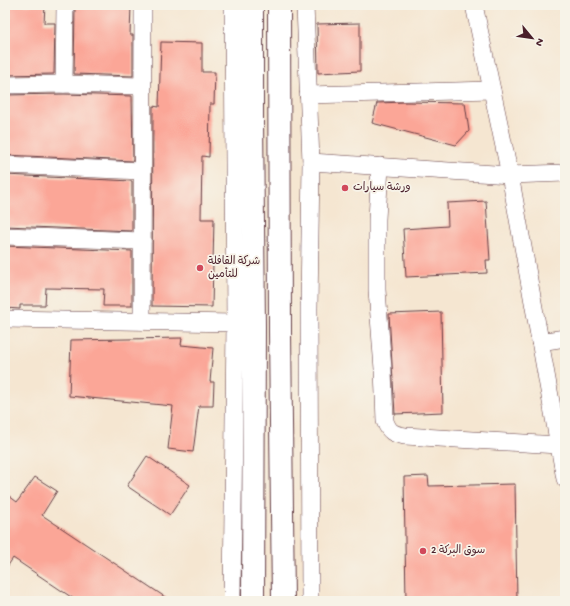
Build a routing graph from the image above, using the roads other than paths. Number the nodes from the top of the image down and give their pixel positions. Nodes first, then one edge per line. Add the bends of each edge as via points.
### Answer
1 (65, 5) edge
2 (143, 5) edge
3 (233, 5) edge
4 (252, 5) edge
5 (279, 5) edge
6 (305, 5) edge
7 (474, 5) edge
8 (64, 84) junction
9 (5, 85) edge
10 (142, 86) junction
11 (492, 90) junction
12 (308, 95) junction
13 (311, 162) junction
14 (5, 165) edge
15 (380, 166) junction
16 (142, 171) junction
17 (565, 173) edge
18 (510, 175) junction
19 (5, 236) edge
20 (142, 241) junction
21 (5, 319) edge
22 (142, 321) junction
23 (235, 323) junction
24 (565, 338) edge
25 (540, 342) junction
26 (558, 445) junction
27 (565, 479) edge
28 (232, 601) edge
29 (252, 601) edge
30 (283, 601) edge
31 (310, 601) edge

1 - 8 street
2 - 10 street
3 - 23 street
4 - 29 highway
5 - 30 highway
6 - 12 street
7 - 11 street
8 - 9 street
8 - 10 street
10 - 16 street
11 - 12 street
11 - 18 street
12 - 13 street
13 - 15 street
13 - 31 street
14 - 16 street
15 - 18 street
15 - 26 street via 377,290 384,368 385,421 388,429 405,436
16 - 20 street
17 - 18 street
18 - 25 street
19 - 20 street
20 - 22 street
21 - 22 street
22 - 23 street
23 - 28 street
24 - 25 street
25 - 26 street
26 - 27 street

